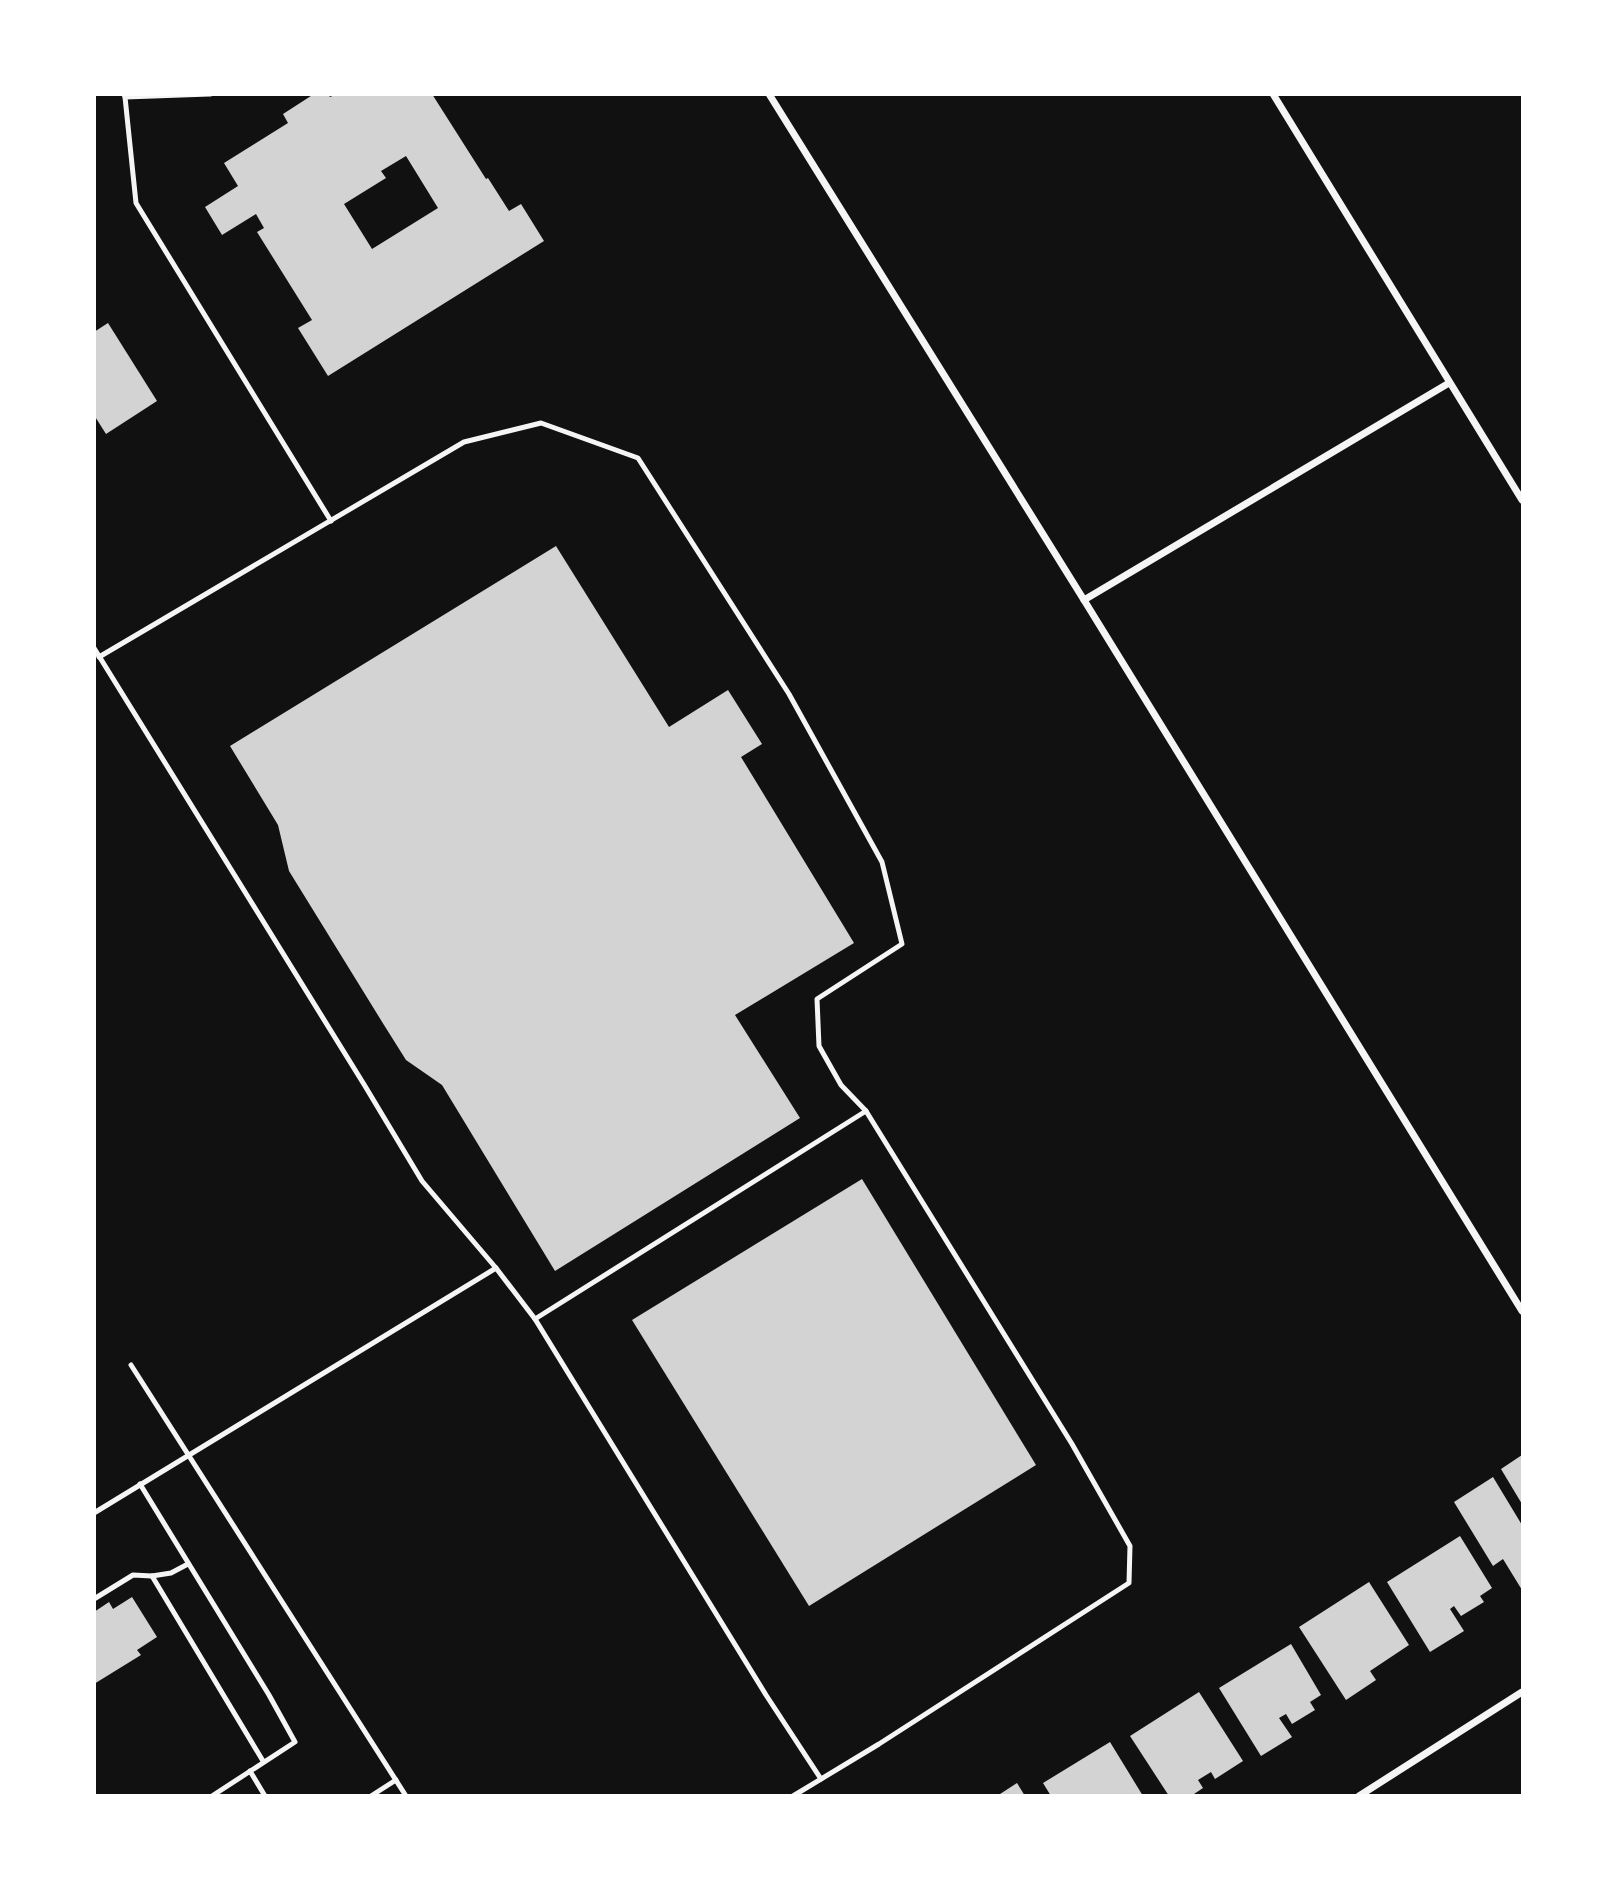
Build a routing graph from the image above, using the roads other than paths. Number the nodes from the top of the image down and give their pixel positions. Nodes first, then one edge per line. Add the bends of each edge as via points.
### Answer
1 (211, 94) edge
2 (769, 94) edge
3 (1273, 94) edge
4 (124, 96) edge
5 (1449, 383) junction
6 (1522, 500) edge
7 (331, 521) junction
8 (1084, 600) junction
9 (94, 648) edge
10 (99, 657) junction
11 (866, 1111) junction
12 (496, 1268) junction
13 (1522, 1311) edge
14 (535, 1319) junction
15 (131, 1365) dead end
16 (190, 1455) junction
17 (140, 1484) junction
18 (94, 1513) edge
19 (188, 1564) junction
20 (152, 1576) junction
21 (94, 1599) edge
22 (1522, 1692) edge
23 (263, 1761) junction
24 (250, 1771) junction
25 (821, 1779) junction
26 (396, 1780) junction
27 (212, 1796) edge
28 (265, 1796) edge
29 (371, 1796) edge
30 (405, 1796) edge
31 (793, 1796) edge
32 (1359, 1796) edge

1 - 4 lane
2 - 8 street
3 - 5 street
4 - 7 lane via 136,203
5 - 6 street
5 - 8 street
7 - 10 lane
7 - 11 lane via 464,442 541,423 638,458 789,694 882,862 902,944 817,999 818,1046 841,1085
8 - 13 street
9 - 10 lane
10 - 12 lane via 422,1181
11 - 14 lane
11 - 25 lane via 1118,1526 1129,1546 1129,1583
12 - 14 lane
12 - 16 lane
14 - 25 lane
15 - 16 lane
16 - 17 lane
16 - 26 lane
17 - 18 lane
17 - 19 lane
19 - 20 lane
19 - 23 lane via 295,1742
20 - 21 lane via 132,1576
20 - 23 lane
22 - 32 street
23 - 24 lane
24 - 27 lane
24 - 28 lane
25 - 31 lane
26 - 29 lane
26 - 30 lane

